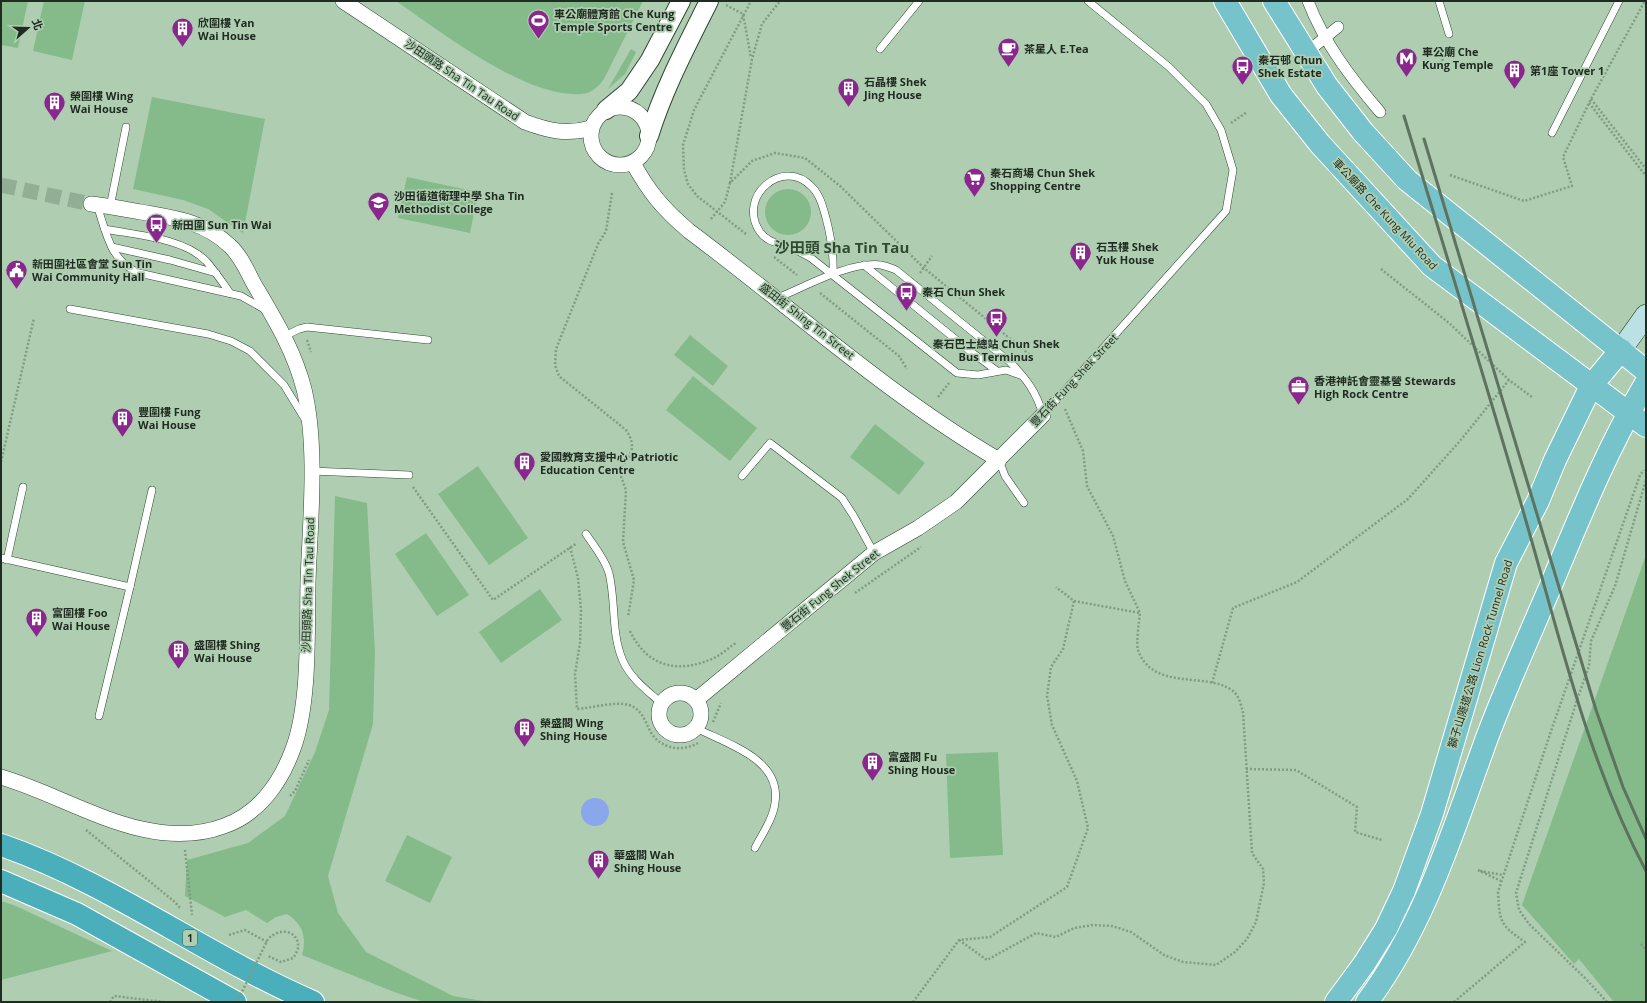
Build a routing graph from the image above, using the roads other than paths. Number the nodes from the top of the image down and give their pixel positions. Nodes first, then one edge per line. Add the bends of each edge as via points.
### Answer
1 (343, 1) edge
2 (681, 1) edge
3 (919, 1) edge
4 (1088, 1) edge
5 (1224, 1) edge
6 (1274, 1) edge
7 (1308, 1) edge
8 (1439, 1) edge
9 (1619, 1) edge
10 (717, 3) edge
11 (1338, 27) dead end
12 (1449, 34) dead end
13 (1325, 38) junction
14 (880, 49) dead end
15 (1306, 53) junction
16 (606, 110) junction
17 (1380, 112) dead end
18 (126, 127) dead end
19 (591, 128) junction
20 (1552, 133) dead end
21 (649, 136) junction
22 (632, 163) junction
23 (99, 205) junction
24 (105, 229) junction
25 (112, 247) junction
26 (864, 265) junction
27 (216, 273) junction
28 (833, 275) junction
29 (230, 293) junction
30 (777, 298) junction
31 (70, 309) dead end
32 (273, 315) junction
33 (1646, 315) edge
34 (285, 336) junction
35 (428, 340) dead end
36 (1621, 350) junction
37 (997, 370) junction
38 (1646, 371) edge
39 (1027, 380) junction
40 (1646, 383) edge
41 (1591, 386) junction
42 (1628, 413) junction
43 (1044, 415) junction
44 (309, 426) junction
45 (1646, 426) edge
46 (999, 460) junction
47 (311, 471) junction
48 (407, 475) road end
49 (742, 476) dead end
50 (22, 487) dead end
51 (152, 490) dead end
52 (1024, 503) dead end
53 (587, 535) road end
54 (874, 553) junction
55 (4, 559) edge
56 (130, 586) junction
57 (696, 700) junction
58 (662, 704) junction
59 (99, 716) dead end
60 (702, 731) junction
61 (1, 777) edge
62 (1, 845) edge
63 (755, 848) dead end
64 (1, 880) edge
65 (236, 1002) edge
66 (313, 1002) edge
67 (1336, 1002) edge
68 (1367, 1002) edge

1 - 19 street, 沙田頭路 Sha Tin Tau Road via 525,122 543,129 574,133
2 - 16 street via 650,60 629,91
3 - 14 lane
4 - 43 lane, 豐石街 Fung Shek Street via 1169,67 1206,104 1221,130 1233,170 1226,211
5 - 41 main road, 車公廟路 Che Kung Miu Road via 1281,95 1320,144 1432,266
6 - 15 main road
7 - 13 street
8 - 12 lane
9 - 20 lane
10 - 21 street via 672,74
11 - 13 street
13 - 15 street
13 - 17 street via 1358,86
15 - 36 main road via 1327,86 1363,132 1407,180
16 - 19 street via 594,121
16 - 21 street via 620,107 637,112 648,126
18 - 23 lane
19 - 22 street via 593,146 604,161 616,165
21 - 22 street via 645,152
22 - 30 street, 盛田街 Shing Tin Street via 647,188 667,212
23 - 24 lane
23 - 32 street, 沙田頭路 Sha Tin Tau Road via 182,219 214,232 232,247
24 - 25 lane
24 - 27 lane via 174,243 191,250 205,260
25 - 27 lane
25 - 29 lane via 126,268
26 - 28 lane
26 - 37 lane
26 - 39 lane via 881,265 896,270 995,350
27 - 29 lane
28 - 28 lane via 831,241 818,194 798,178 782,176 768,182 758,192 754,204 755,223 760,232 776,244 797,250 811,258
28 - 30 lane
28 - 37 lane via 956,373 978,375
29 - 32 lane via 256,303
30 - 46 street, 盛田街 Shing Tin Street via 954,434
31 - 44 lane via 208,334 231,341 250,351 284,384
32 - 34 street, 沙田頭路 Sha Tin Tau Road
33 - 36 main road, 獅子山隧道公路 Lion Rock Tunnel Road
34 - 35 lane via 299,329 311,328
34 - 44 street, 沙田頭路 Sha Tin Tau Road via 295,358 304,391
36 - 38 main road
36 - 41 main road, 獅子山隧道公路 Lion Rock Tunnel Road
37 - 39 lane via 1015,372
39 - 43 lane via 1037,395
40 - 42 main road
41 - 42 main road, 車公廟路 Che Kung Miu Road
41 - 67 main road, 獅子山隧道公路 Lion Rock Tunnel Road via 1538,501 1506,563 1432,814 1404,890 1382,935
42 - 45 main road, 車公廟路 Che Kung Miu Road
42 - 68 main road via 1597,477 1500,702 1415,925 1399,956
43 - 46 street, 豐石街 Fung Shek Street
44 - 47 street, 沙田頭路 Sha Tin Tau Road
46 - 52 lane
46 - 54 street, 豐石街 Fung Shek Street via 956,502 918,528
47 - 48 lane
47 - 61 street, 沙田頭路 Sha Tin Tau Road via 306,670 301,714 292,754 282,775 265,798 247,814 225,826 202,832 156,833 129,827
49 - 54 lane via 770,443 842,498
50 - 55 lane
51 - 56 lane
53 - 58 lane via 609,573 617,642 623,660 634,678
54 - 57 street, 豐石街 Fung Shek Street
55 - 56 lane
56 - 59 lane
57 - 58 street via 685,693 678,693 671,695
57 - 60 street via 701,711
58 - 60 street via 659,717 665,729 671,734 685,735
60 - 63 lane via 757,760 770,773 774,782 775,803 773,813
62 - 66 highway, 1 via 70,874
64 - 65 highway via 77,914

